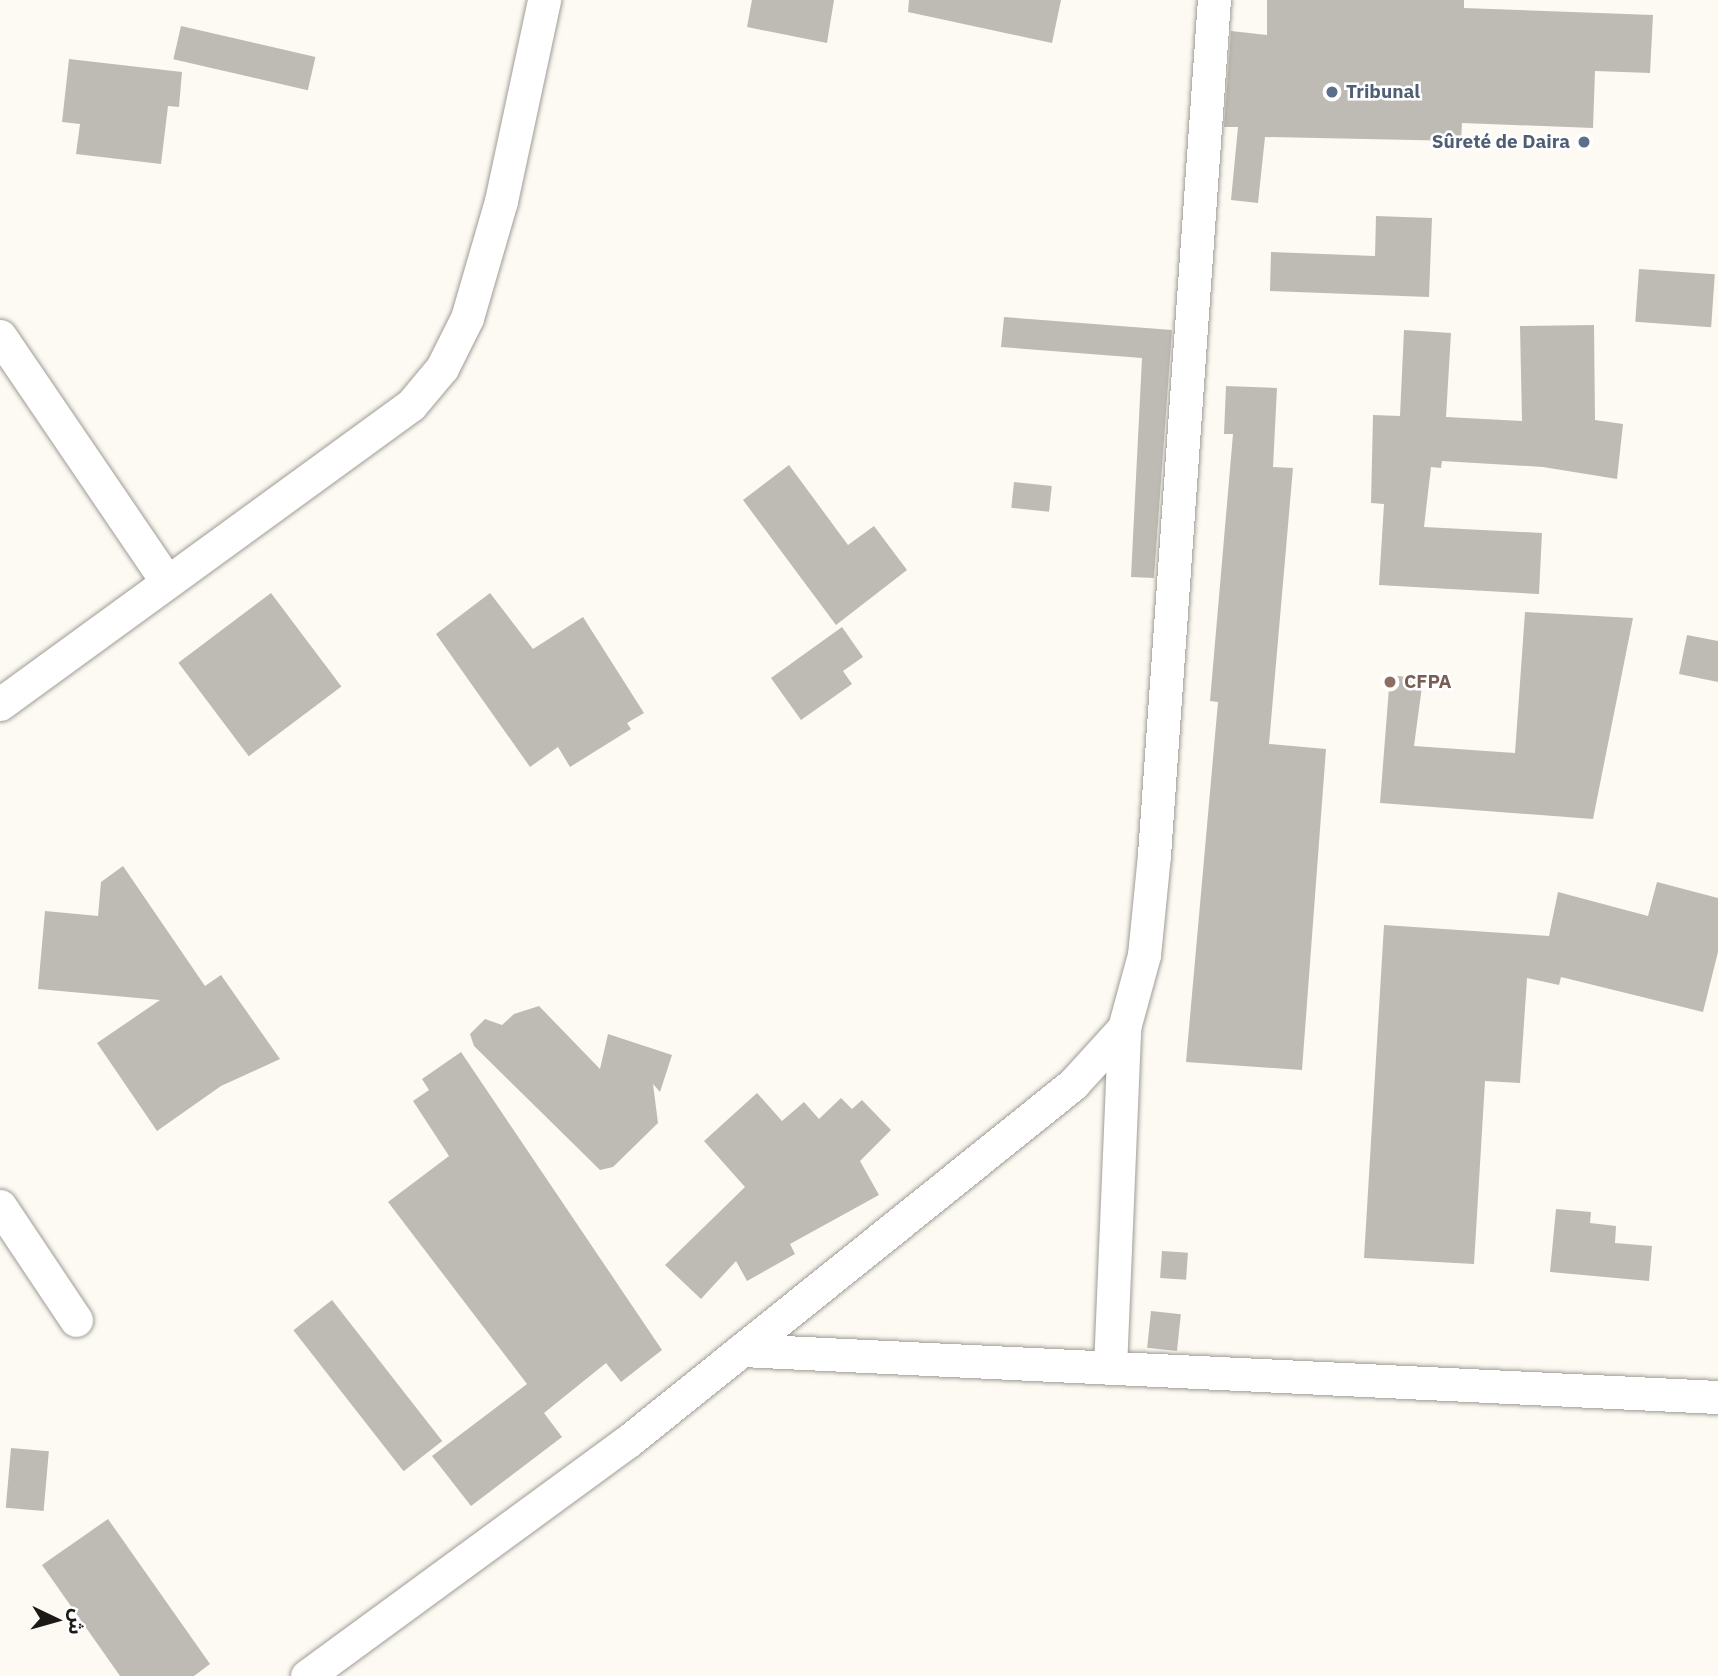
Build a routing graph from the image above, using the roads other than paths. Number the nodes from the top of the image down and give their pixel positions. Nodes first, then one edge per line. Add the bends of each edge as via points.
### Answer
1 (544, 0) edge
2 (1214, 0) edge
3 (0, 337) edge
4 (167, 582) junction
5 (0, 704) edge
6 (1124, 1028) junction
7 (0, 1206) edge
8 (76, 1320) dead end
9 (742, 1350) junction
10 (1110, 1368) junction
11 (1718, 1397) edge
12 (307, 1676) edge

1 - 4 street via 501,201 467,318 442,368 411,405
2 - 6 street via 1154,855 1144,955
3 - 4 street
4 - 5 street
6 - 9 street via 1073,1084
6 - 10 street
7 - 8 street
9 - 10 street
9 - 12 street
10 - 11 street

